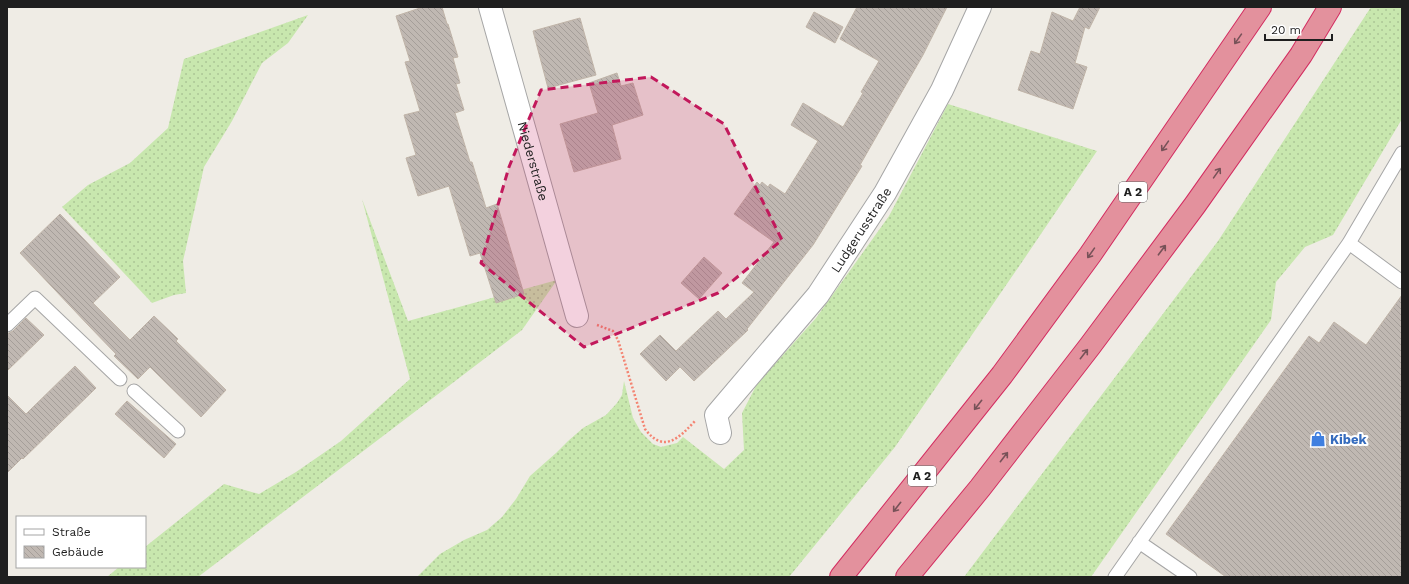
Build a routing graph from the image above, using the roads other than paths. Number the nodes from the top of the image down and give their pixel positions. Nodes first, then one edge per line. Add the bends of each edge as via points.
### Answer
1 (490, 7) edge
2 (980, 7) edge
3 (1260, 7) edge
4 (1330, 7) edge
5 (1402, 153) edge
6 (1349, 243) junction
7 (1402, 282) edge
8 (577, 316) road end
9 (7, 325) edge
10 (120, 378) dead end
11 (134, 391) dead end
12 (718, 424) road end
13 (178, 431) dead end
14 (980, 488) junction
15 (1139, 542) junction
16 (840, 577) edge
17 (907, 577) edge
18 (927, 577) edge
19 (1115, 577) edge
20 (1190, 577) edge

1 - 8 street, Niederstraße
2 - 12 street, Ludgerusstraße via 942,90 885,193 818,295
3 -> 16 highway, A 2 via 1090,255 1002,375
14 -> 4 highway via 1195,205 1301,55
5 - 6 lane
6 - 7 lane
6 - 15 lane
9 - 10 lane via 35,298
11 - 13 lane
14 - 17 highway
14 - 18 highway
15 - 19 lane
15 - 20 lane

